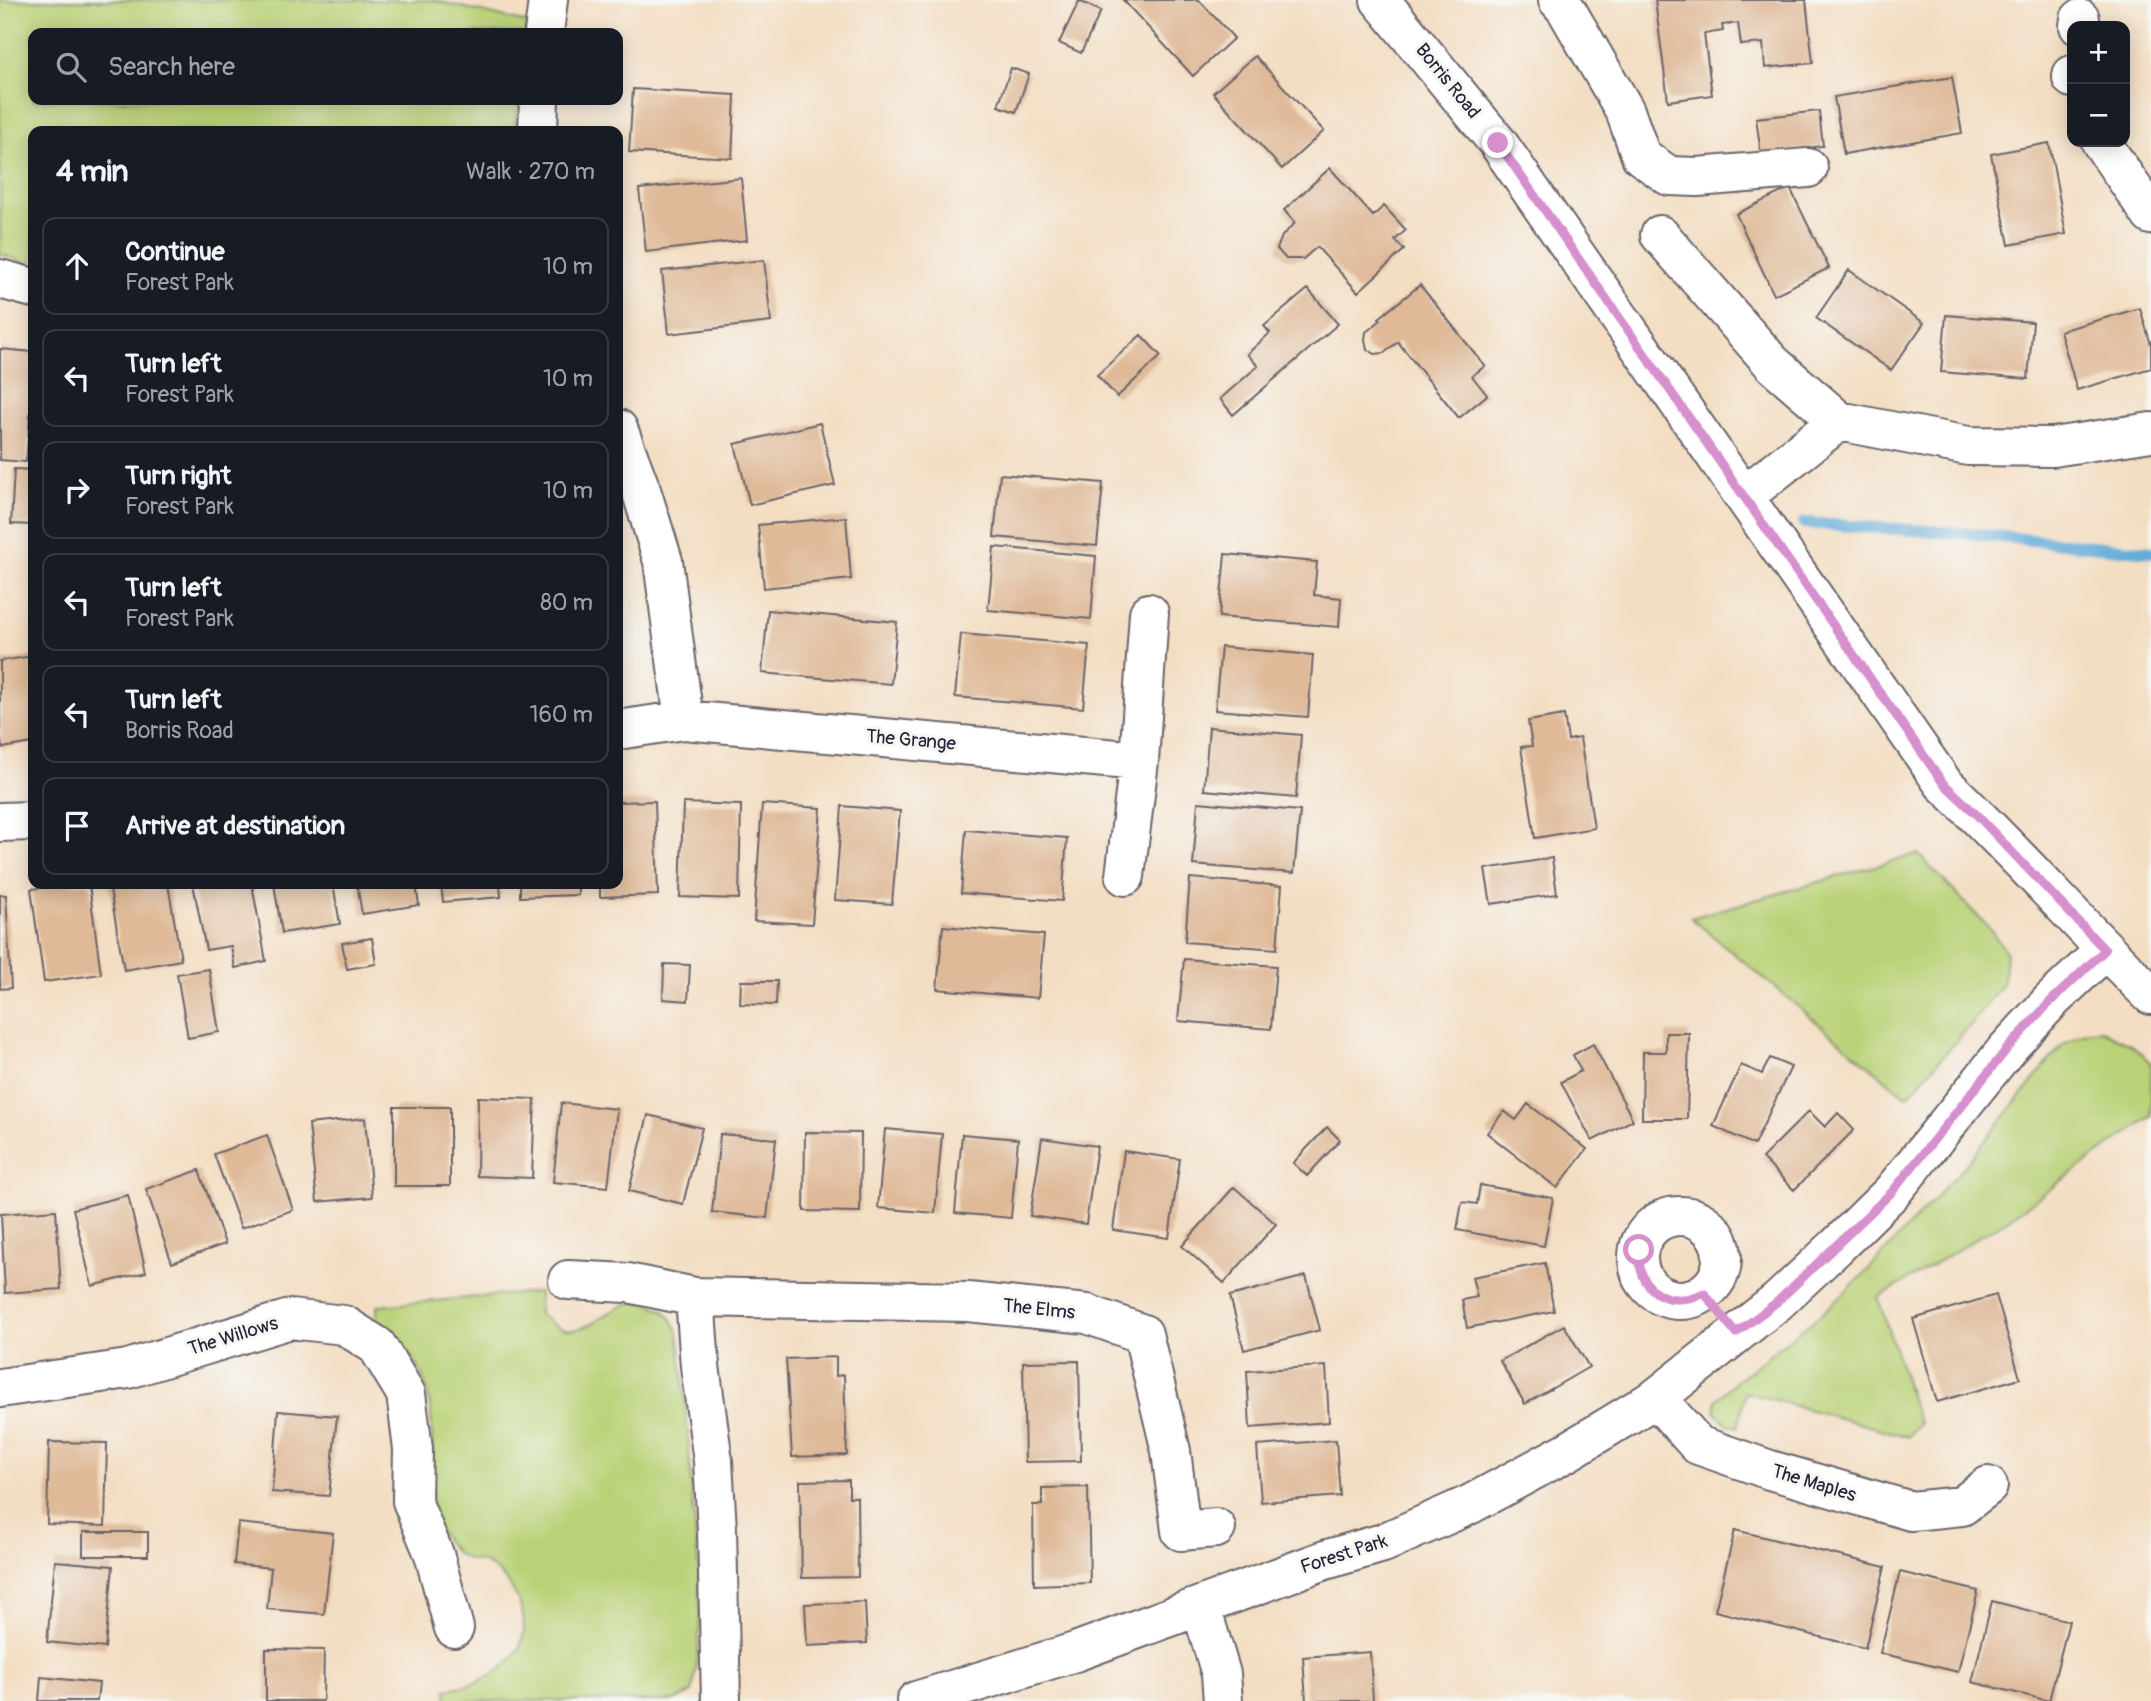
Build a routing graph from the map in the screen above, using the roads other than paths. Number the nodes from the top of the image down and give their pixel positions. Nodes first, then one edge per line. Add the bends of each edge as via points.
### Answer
1 (548, 0) edge
2 (1558, 0) edge
3 (1389, 3) edge
4 (545, 28) edge
5 (539, 105) edge
6 (538, 126) edge
7 (2104, 147) edge
8 (1808, 168) dead end
9 (2151, 215) edge
10 (1660, 235) dead end
11 (0, 279) edge
12 (28, 287) edge
13 (1839, 421) junction
14 (2151, 432) edge
15 (623, 442) edge
16 (1744, 496) junction
17 (1149, 613) dead end
18 (684, 720) junction
19 (623, 729) edge
20 (1139, 761) junction
21 (28, 821) edge
22 (0, 822) edge
23 (1125, 876) dead end
24 (2105, 950) junction
25 (2151, 995) edge
26 (568, 1280) dead end
27 (1704, 1293) dead end
28 (695, 1297) junction
29 (1736, 1333) junction
30 (0, 1388) edge
31 (1656, 1398) junction
32 (1988, 1486) dead end
33 (1216, 1528) dead end
34 (1202, 1606) junction
35 (454, 1628) dead end
36 (722, 1701) edge
37 (916, 1701) edge
38 (1223, 1701) edge

1 - 4 street
2 - 8 street via 1625,111 1641,156 1669,176
3 - 16 street, Borris Road via 1498,143
5 - 6 street
7 - 9 street
10 - 13 street via 1773,364
11 - 12 street
13 - 14 street via 1968,446 2053,447
13 - 16 street
15 - 18 street via 663,561
16 - 24 street, Borris Road via 1943,783
17 - 20 street
18 - 19 street, The Grange
18 - 20 street, The Grange
20 - 23 street
21 - 22 street
24 - 25 street, Borris Road
24 - 29 street, Forest Park via 2007,1049 1892,1192 1777,1302
26 - 28 street, The Elms via 628,1283
27 - 29 street
28 - 33 street, The Elms via 968,1301 1087,1314 1143,1334 1171,1451 1181,1531
28 - 36 street via 718,1530
29 - 31 street, Forest Park
30 - 35 street, The Willows via 128,1370 290,1318 344,1325 377,1346 406,1394 414,1449 412,1501 434,1554
31 - 32 street, The Maples via 1698,1445 1911,1511 1962,1506
31 - 34 street, Forest Park via 1469,1505 1383,1543
34 - 37 street, Forest Park via 1075,1652
34 - 38 street via 1221,1674

